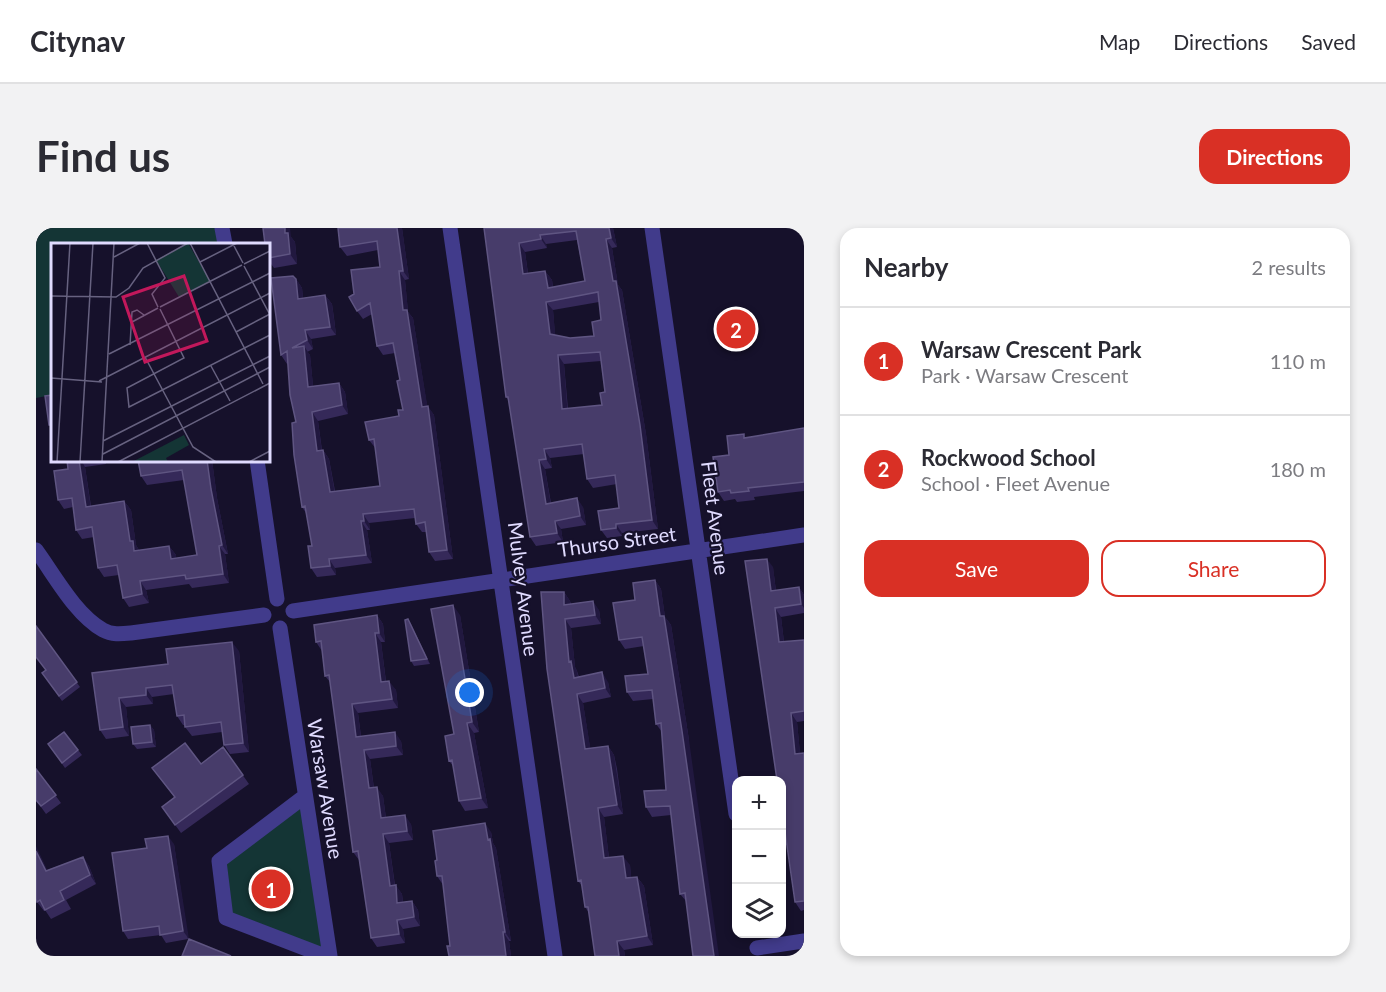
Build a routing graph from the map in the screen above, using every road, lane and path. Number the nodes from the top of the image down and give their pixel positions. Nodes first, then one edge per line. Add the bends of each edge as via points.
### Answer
1 (222, 228) edge
2 (450, 228) edge
3 (652, 228) edge
4 (225, 243) edge
5 (256, 462) edge
6 (804, 535) edge
7 (36, 550) edge
8 (697, 552) junction
9 (502, 580) junction
10 (277, 599) junction
11 (293, 611) junction
12 (264, 615) junction
13 (280, 628) junction
14 (732, 787) edge
15 (304, 796) junction
16 (804, 941) edge
17 (756, 946) edge
18 (325, 956) edge
19 (330, 956) edge
20 (555, 956) edge

1 - 4 street
2 - 9 street, Mulvey Avenue
3 - 8 street, Fleet Avenue
5 - 10 street
6 - 8 street, Thurso Street
7 - 12 street via 80,609 104,631 131,633
8 - 9 street, Thurso Street
8 - 14 street, Fleet Avenue
9 - 11 street, Thurso Street
9 - 20 street, Mulvey Avenue via 501,600
10 - 11 street via 285,600
10 - 12 street via 268,603
11 - 13 street via 292,620
12 - 13 street via 268,623
13 - 15 street, Warsaw Avenue
15 - 18 street via 219,861 226,918
15 - 19 street, Warsaw Avenue
16 - 17 street

